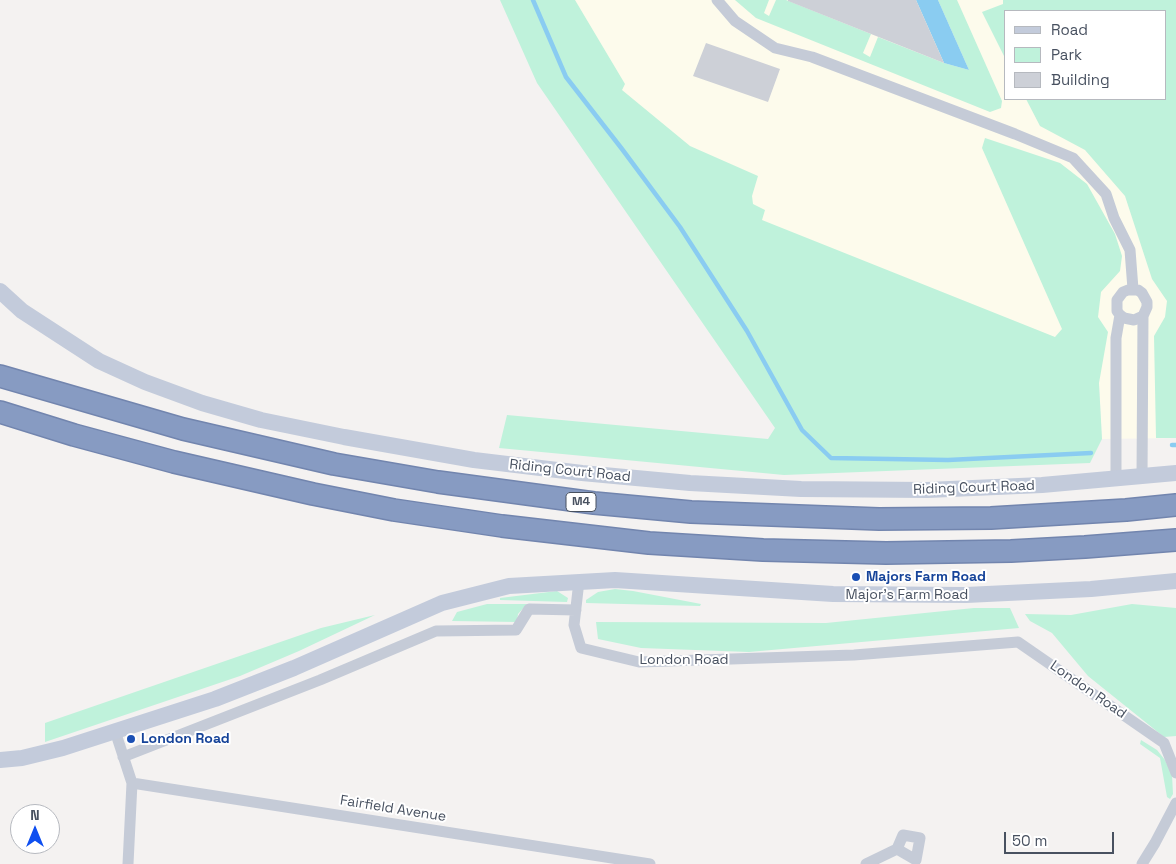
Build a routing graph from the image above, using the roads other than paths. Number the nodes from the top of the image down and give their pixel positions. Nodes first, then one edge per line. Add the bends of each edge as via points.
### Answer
1 (717, 0) edge
2 (1132, 289) junction
3 (0, 291) edge
4 (1120, 315) junction
5 (1143, 316) junction
6 (0, 376) edge
7 (0, 412) edge
8 (1176, 473) edge
9 (1142, 477) junction
10 (1116, 479) junction
11 (1176, 505) edge
12 (1176, 540) edge
13 (579, 581) junction
14 (1176, 581) edge
15 (576, 610) junction
16 (114, 732) junction
17 (1164, 743) junction
18 (1176, 749) edge
19 (123, 757) junction
20 (0, 760) edge
21 (1176, 773) edge
22 (132, 783) junction
23 (1176, 803) edge
24 (896, 849) dead end
25 (128, 864) edge
26 (650, 864) edge
27 (866, 864) edge
28 (1142, 864) edge

1 - 2 street via 734,21 775,48 812,57 1073,158 1106,194 1130,250
2 - 4 street via 1123,292 1117,300
2 - 5 street via 1142,293 1147,302
3 - 10 street, Riding Court Road via 22,311 99,361 202,404 262,420 417,451 582,474 690,484 801,489 927,490
4 - 5 street via 1134,320
4 - 10 street via 1116,338
5 - 9 street
6 - 11 highway, M4 via 183,429 325,462 438,482 594,503 709,513 879,519 991,518
7 - 12 highway via 174,462 322,496 502,526 648,543 886,553 1011,551
8 - 9 street, Riding Court Road
9 - 10 street, Riding Court Road
13 - 14 street, Major's Farm Road via 615,580 833,594 966,595
13 - 15 street, London Road
13 - 16 street via 509,586 442,603 215,699
15 - 17 street, London Road via 574,625 581,648 639,662 854,655 1018,642
15 - 19 street via 529,609 516,630 436,631
16 - 19 street
16 - 20 street via 63,748
17 - 18 street, London Road
17 - 21 street
19 - 22 street
22 - 25 street
22 - 26 street, Fairfield Avenue
23 - 28 street
24 - 27 street

